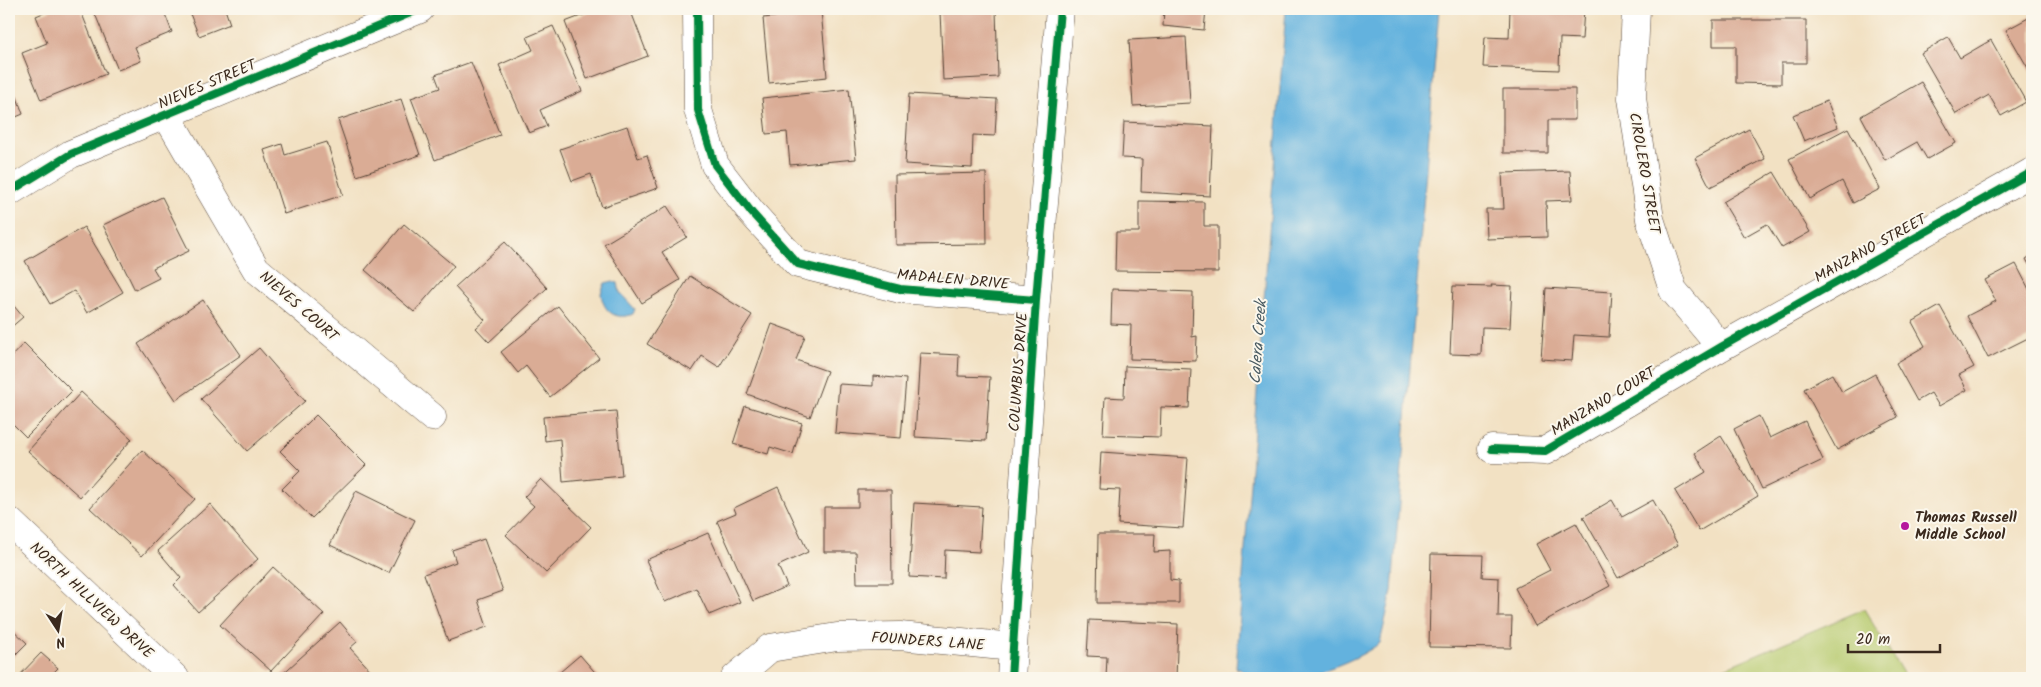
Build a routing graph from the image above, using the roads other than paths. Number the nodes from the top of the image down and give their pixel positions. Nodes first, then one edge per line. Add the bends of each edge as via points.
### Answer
1 (420, 9) edge
2 (697, 9) edge
3 (1060, 9) edge
4 (1636, 9) edge
5 (167, 116) junction
6 (2032, 172) edge
7 (9, 192) edge
8 (1036, 300) junction
9 (1720, 347) junction
10 (432, 417) dead end
11 (1492, 449) dead end
12 (9, 521) edge
13 (1013, 647) junction
14 (175, 678) edge
15 (735, 678) edge
16 (1011, 678) edge

1 - 5 street, NIEVES STREET
2 - 8 street, MADALEN DRIVE via 698,110 716,165 752,213 798,264 900,290
3 - 8 street, COLUMBUS DRIVE
4 - 9 street, CIROLERO STREET via 1632,98 1650,219 1673,290
5 - 7 street, NIEVES STREET via 71,154
5 - 10 street, NIEVES COURT via 256,269
6 - 9 street, MANZANO STREET
8 - 13 street, COLUMBUS DRIVE
9 - 11 street, MANZANO COURT via 1545,451
12 - 14 street, NORTH HILLVIEW DRIVE
13 - 15 street, FOUNDERS LANE via 900,636 837,636 770,648
13 - 16 street, COLUMBUS DRIVE

